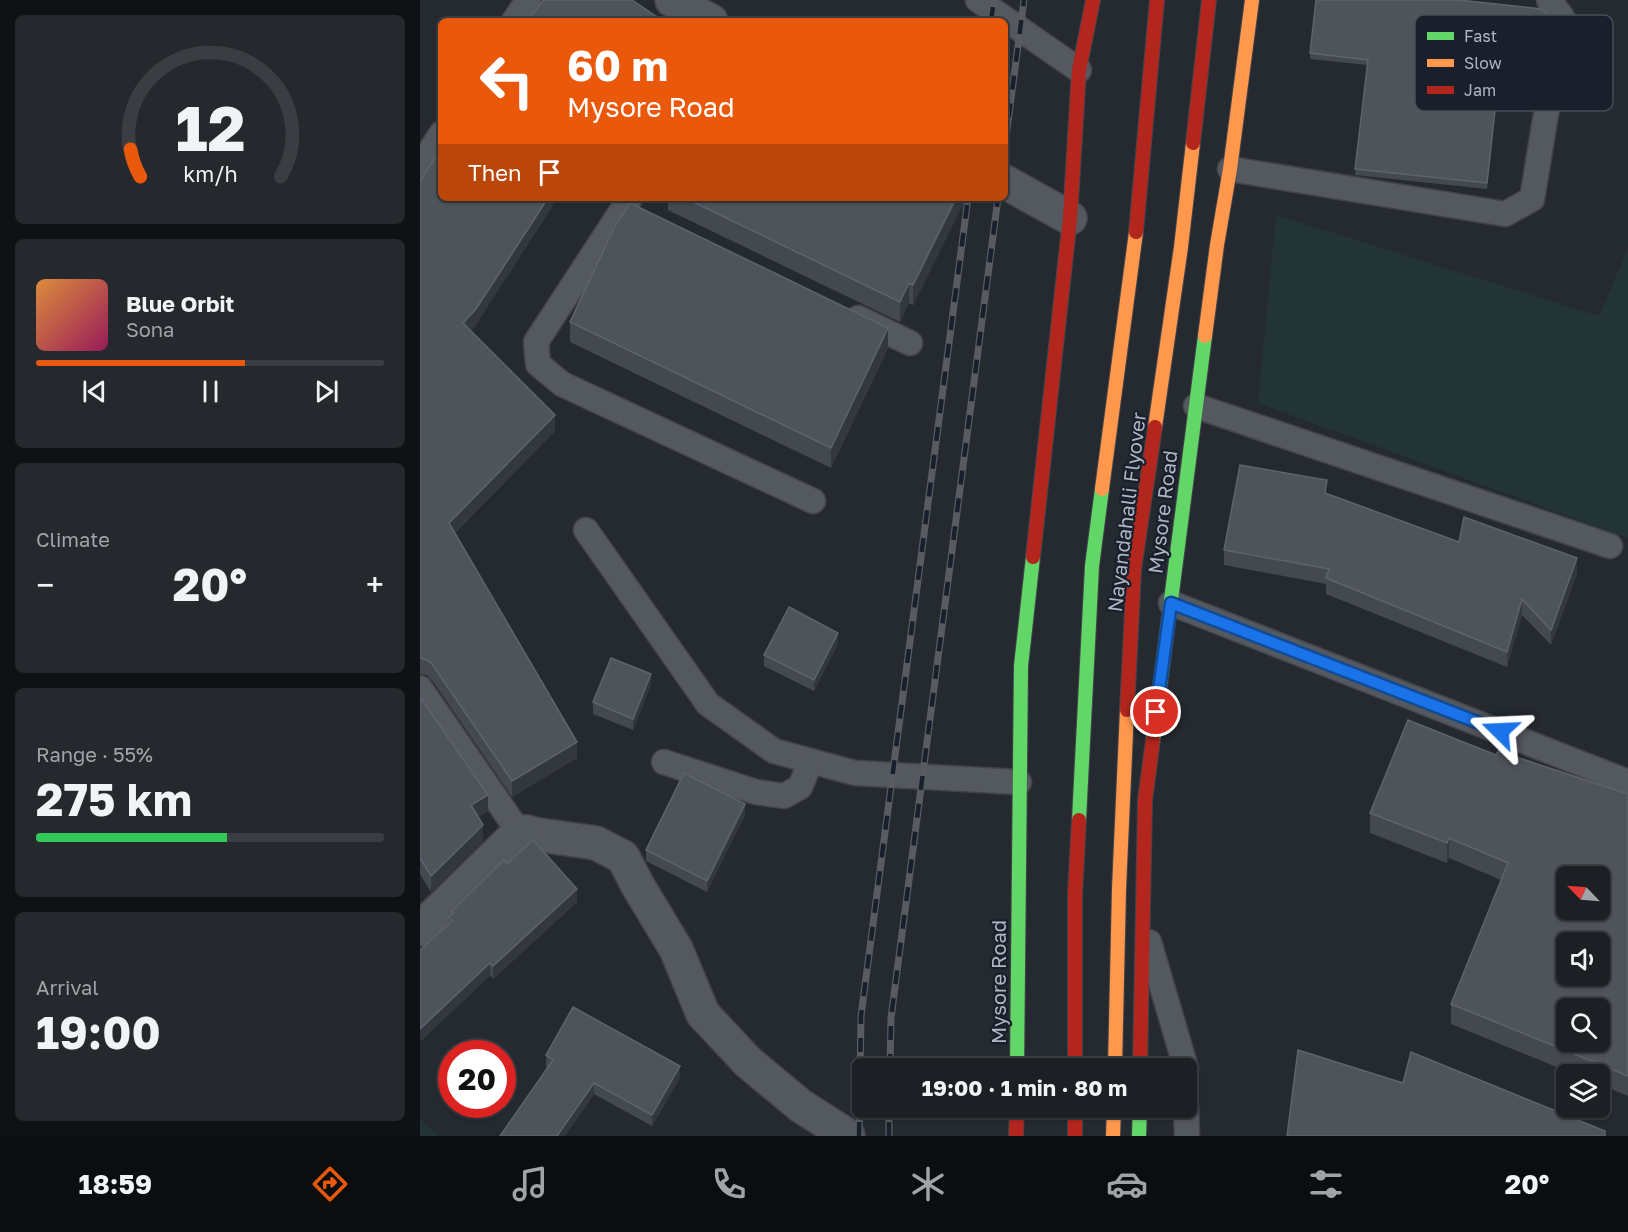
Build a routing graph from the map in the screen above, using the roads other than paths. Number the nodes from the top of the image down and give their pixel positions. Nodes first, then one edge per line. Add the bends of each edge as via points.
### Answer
1 (528, 0) edge
2 (672, 0) edge
3 (978, 0) edge
4 (1093, 0) edge
5 (1157, 0) edge
6 (1209, 0) edge
7 (1252, 0) edge
8 (1549, 0) edge
9 (1560, 15) edge
10 (516, 18) edge
11 (705, 18) edge
12 (1004, 18) edge
13 (1008, 21) edge
14 (1079, 70) junction
15 (1547, 111) edge
16 (438, 139) edge
17 (420, 167) edge
18 (1230, 169) junction
19 (1008, 184) edge
20 (633, 206) edge
21 (1070, 218) junction
22 (836, 307) edge
23 (910, 343) dead end
24 (1196, 406) junction
25 (813, 501) dead end
26 (586, 530) dead end
27 (1610, 546) dead end
28 (1171, 603) junction
29 (420, 688) edge
30 (811, 761) junction
31 (664, 762) dead end
32 (1019, 782) junction
33 (1628, 782) edge
34 (523, 832) junction
35 (1143, 922) junction
36 (420, 929) edge
37 (1017, 1058) edge
38 (1075, 1058) edge
39 (1115, 1058) edge
40 (1140, 1058) edge
41 (1183, 1058) edge
42 (1017, 1118) edge
43 (1075, 1118) edge
44 (1114, 1118) edge
45 (1140, 1118) edge
46 (1186, 1118) edge
47 (848, 1136) edge
48 (1016, 1136) edge
49 (1075, 1136) edge
50 (1113, 1136) edge
51 (1139, 1136) edge
52 (1187, 1136) edge

1 - 10 lane
2 - 11 street
3 - 12 lane
4 - 14 main road, Mysore Road
5 - 38 main road, Nayandahalli Flyover via 1135,248 1092,566 1075,894
6 - 39 main road, Nayandahalli Flyover via 1181,247 1134,569
7 - 18 main road, Mysore Road
8 - 9 lane
13 - 14 lane
14 - 21 main road, Mysore Road
15 - 18 lane via 1532,199 1505,214
16 - 17 lane
18 - 24 main road, Mysore Road via 1216,245
19 - 21 street
20 - 25 lane via 536,342 538,364 562,384
21 - 32 main road, Mysore Road via 1021,666
22 - 23 lane
24 - 27 lane
24 - 28 main road, Mysore Road
26 - 30 lane via 708,704 774,751
28 - 33 lane
28 - 35 main road, Mysore Road via 1145,800
29 - 34 lane
30 - 31 lane via 800,787 784,796 756,792
30 - 32 lane via 855,773
32 - 37 main road, Mysore Road
34 - 36 street
34 - 47 street via 596,843 623,857 676,949 703,1014 748,1062 801,1106
35 - 40 main road, Mysore Road
35 - 41 lane
42 - 48 main road
43 - 49 main road
44 - 50 main road
45 - 51 main road
46 - 52 lane

